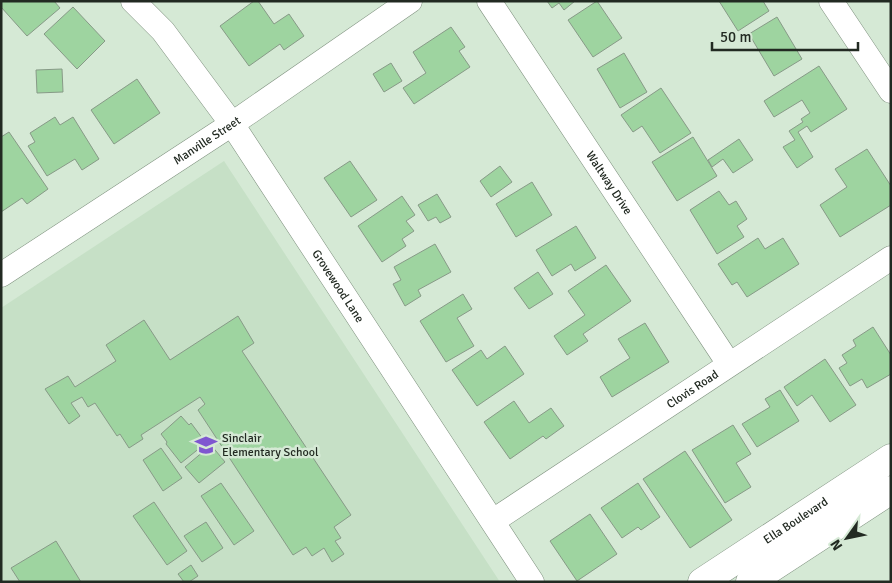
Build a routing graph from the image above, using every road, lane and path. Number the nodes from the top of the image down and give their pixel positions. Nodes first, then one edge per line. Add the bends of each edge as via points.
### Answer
1 (133, 1) edge
2 (410, 1) edge
3 (489, 1) edge
4 (831, 1) edge
5 (891, 91) edge
6 (232, 124) junction
7 (891, 258) edge
8 (1, 275) edge
9 (729, 364) junction
10 (891, 458) edge
11 (891, 490) edge
12 (492, 521) junction
13 (532, 582) edge
14 (702, 582) edge
15 (750, 582) edge

1 - 6 street, Grovewood Lane via 163,31
2 - 6 street, Manville Street
3 - 9 street, Waltway Drive
4 - 5 street
6 - 8 street, Manville Street
6 - 12 street, Grovewood Lane
7 - 9 street, Clovis Road
9 - 12 street, Clovis Road
10 - 14 main road, Ella Boulevard
11 - 15 main road
12 - 13 street, Grovewood Lane

